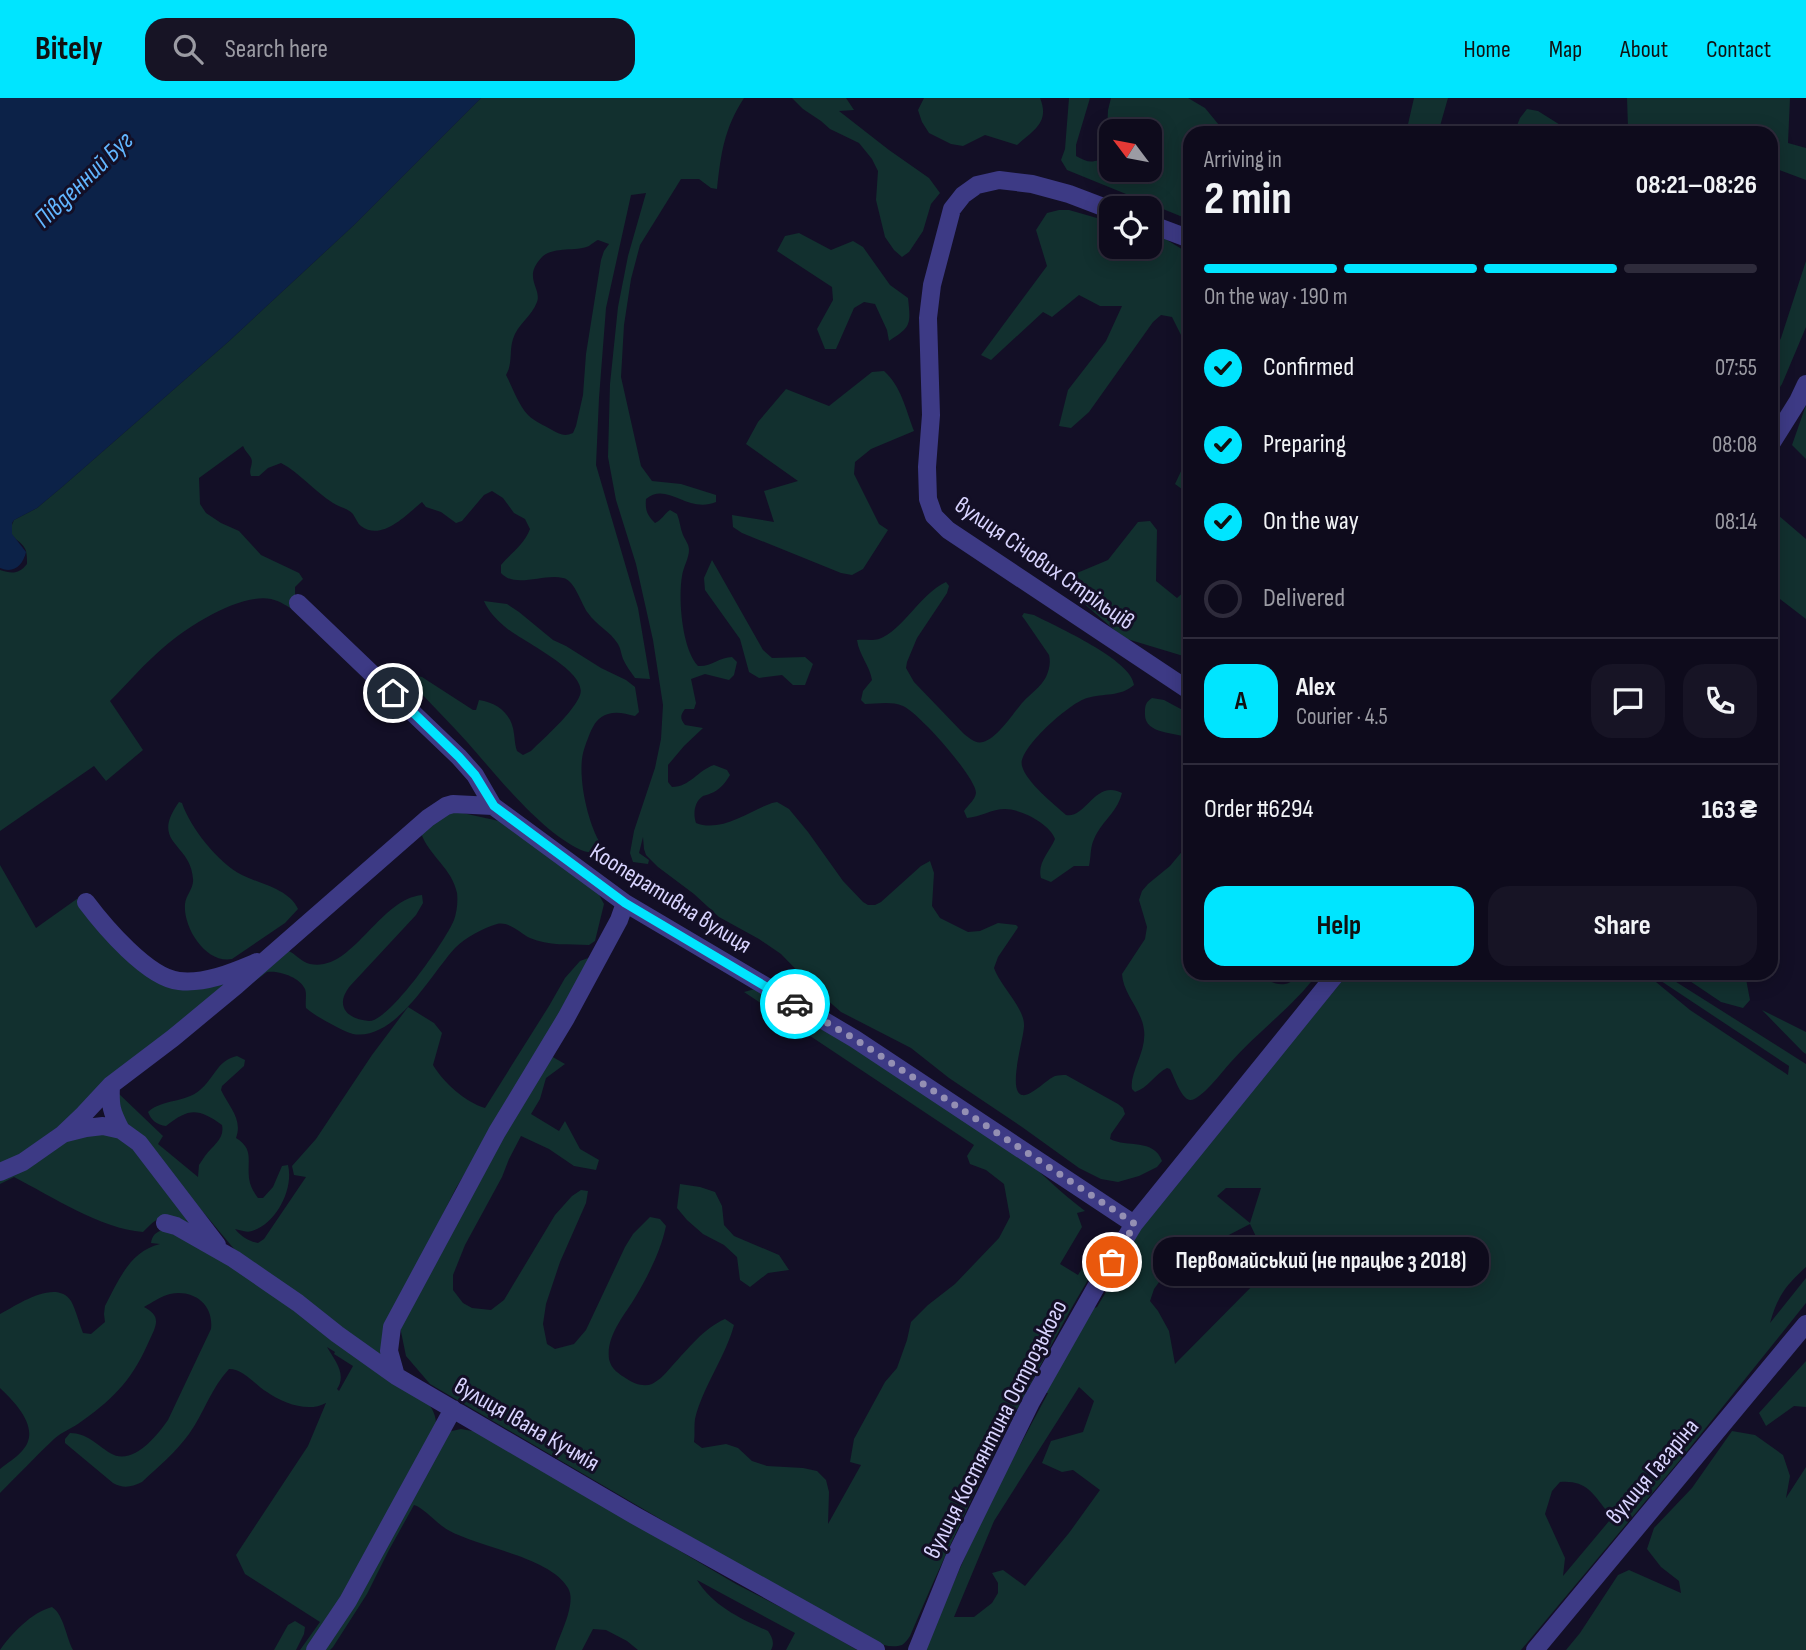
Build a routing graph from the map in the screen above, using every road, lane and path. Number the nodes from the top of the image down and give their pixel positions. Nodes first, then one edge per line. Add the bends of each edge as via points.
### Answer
1 (1099, 205) edge
2 (1162, 228) edge
3 (1183, 236) edge
4 (1806, 384) edge
5 (1778, 433) edge
6 (298, 603) dead end
7 (1183, 686) edge
8 (494, 806) junction
9 (86, 902) dead end
10 (625, 903) junction
11 (267, 959) junction
12 (1331, 980) edge
13 (111, 1084) junction
14 (121, 1130) junction
15 (62, 1134) junction
16 (0, 1171) edge
17 (165, 1223) dead end
18 (1135, 1224) junction
19 (223, 1253) junction
20 (1806, 1324) edge
21 (396, 1376) junction
22 (453, 1409) junction
23 (315, 1650) edge
24 (876, 1650) edge
25 (917, 1650) edge
26 (1535, 1650) edge

1 - 7 street, вулиця Січових Стрільців via 1032,184 999,180 977,185 952,209 928,318 928,499 934,516 948,530
2 - 3 street
4 - 5 street
6 - 8 street, Кооперативна вулиця via 459,757
8 - 10 street, Кооперативна вулиця
8 - 11 street via 453,804 439,810
9 - 11 street via 137,958 176,981 215,978
10 - 18 street, Кооперативна вулиця via 855,1039
10 - 21 street via 566,1018 497,1132 392,1327 389,1351
11 - 13 street
12 - 18 street, вулиця Костянтина Острозького
13 - 14 street via 112,1114
13 - 15 street
14 - 15 street via 103,1126
14 - 19 street via 139,1143
15 - 16 street via 23,1162
17 - 19 street, вулиця Івана Кучмія
18 - 25 street, вулиця Костянтина Острозького via 1031,1402 953,1561
19 - 21 street, вулиця Івана Кучмія
20 - 26 street, вулиця Гагаріна
21 - 22 street, вулиця Івана Кучмія
22 - 23 street via 348,1601
22 - 24 street, вулиця Івана Кучмія

